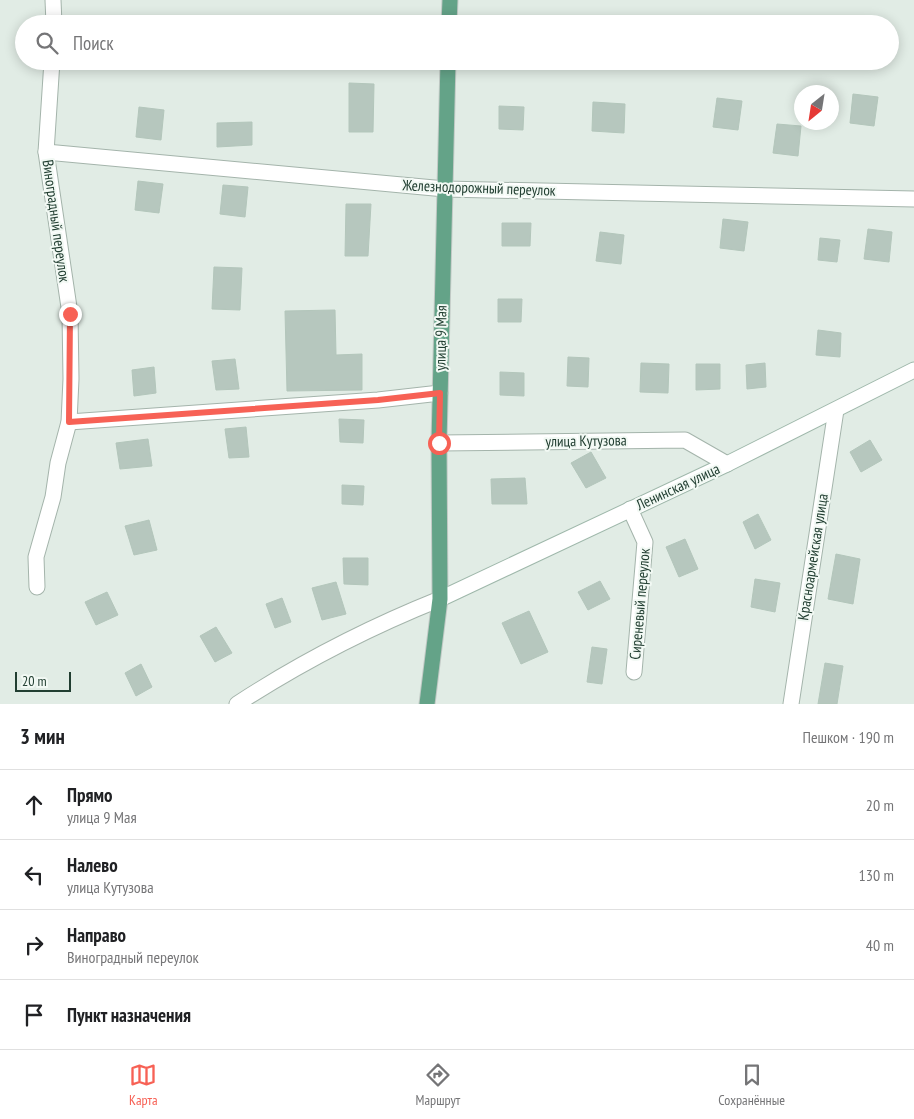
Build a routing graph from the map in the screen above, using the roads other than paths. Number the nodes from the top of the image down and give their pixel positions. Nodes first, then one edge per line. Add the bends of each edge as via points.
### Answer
1 (53, 0) edge
2 (450, 0) edge
3 (54, 15) edge
4 (449, 15) edge
5 (51, 70) edge
6 (448, 70) edge
7 (46, 152) junction
8 (445, 189) junction
9 (914, 199) edge
10 (914, 370) edge
11 (440, 393) junction
12 (836, 410) junction
13 (69, 422) junction
14 (439, 443) junction
15 (727, 464) junction
16 (630, 510) junction
17 (38, 587) dead end
18 (440, 599) junction
19 (634, 672) dead end
20 (237, 704) edge
21 (427, 704) edge
22 (791, 704) edge

1 - 3 street
2 - 4 main road
5 - 7 street, Виноградный переулок
6 - 8 main road, улица 9 Мая
7 - 8 street, Железнодорожный переулок
7 - 13 street, Виноградный переулок via 70,314
8 - 9 street, Железнодорожный переулок
8 - 11 main road, улица 9 Мая
10 - 12 street, Ленинская улица
11 - 13 street
11 - 14 main road, улица 9 Мая
12 - 15 street, Ленинская улица
12 - 22 street, Красноармейская улица
13 - 17 street, Виноградный переулок via 36,557
14 - 15 street, улица Кутузова via 685,440
14 - 18 main road, улица 9 Мая
15 - 16 street, Ленинская улица
16 - 18 street, Ленинская улица
16 - 19 street, Сиреневый переулок via 645,542
18 - 20 street, Ленинская улица via 400,614
18 - 21 main road, улица 9 Мая

